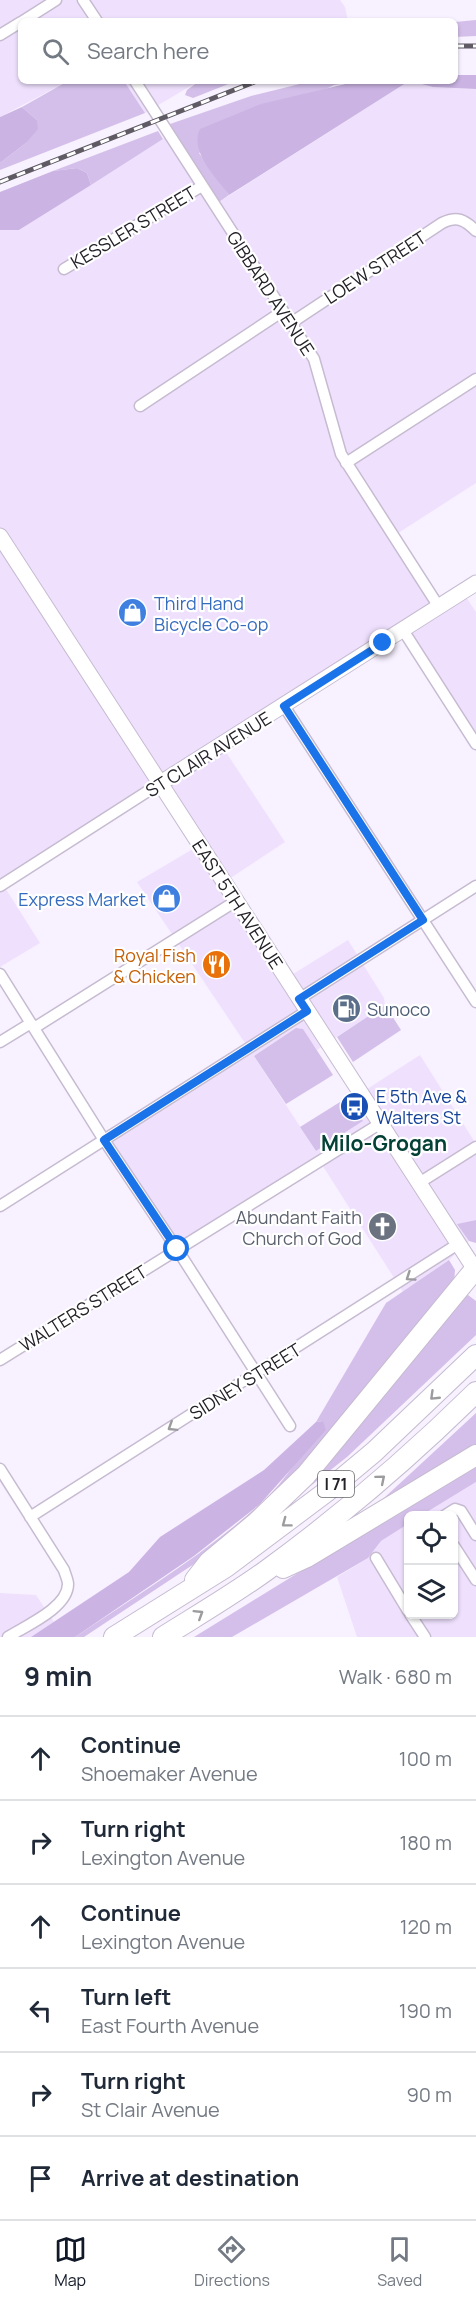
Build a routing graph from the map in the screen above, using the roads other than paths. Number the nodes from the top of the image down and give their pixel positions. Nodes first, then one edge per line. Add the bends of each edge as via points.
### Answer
1 (56, 0) edge
2 (83, 0) edge
3 (28, 18) edge
4 (95, 18) edge
5 (18, 24) edge
6 (0, 35) edge
7 (137, 84) edge
8 (202, 186) junction
9 (476, 231) edge
10 (64, 269) dead end
11 (283, 311) junction
12 (291, 323) junction
13 (476, 379) edge
14 (140, 406) dead end
15 (346, 463) junction
16 (0, 536) edge
17 (476, 583) edge
18 (439, 607) junction
19 (403, 630) junction
20 (284, 706) junction
21 (476, 744) edge
22 (159, 784) junction
23 (0, 886) edge
24 (476, 886) edge
25 (236, 901) junction
26 (423, 920) junction
27 (0, 974) edge
28 (476, 1002) edge
29 (303, 1005) junction
30 (33, 1025) junction
31 (0, 1042) edge
32 (381, 1123) junction
33 (104, 1140) junction
34 (476, 1147) edge
35 (419, 1183) junction
36 (0, 1206) edge
37 (458, 1244) junction
38 (177, 1249) junction
39 (476, 1269) edge
40 (476, 1355) edge
41 (0, 1360) edge
42 (257, 1374) junction
43 (476, 1392) edge
44 (290, 1426) dead end
45 (476, 1455) edge
46 (0, 1469) edge
47 (451, 1511) edge
48 (30, 1517) junction
49 (476, 1535) edge
50 (458, 1553) edge
51 (376, 1558) dead end
52 (476, 1580) edge
53 (235, 1592) junction
54 (182, 1596) junction
55 (404, 1605) edge
56 (413, 1619) edge
57 (8, 1637) edge
58 (114, 1637) edge
59 (163, 1637) edge
60 (425, 1637) edge

1 - 3 street
2 - 4 street
5 - 6 street
7 - 8 street, GIBBARD AVENUE
8 - 10 street, KESSLER STREET
8 - 11 street, GIBBARD AVENUE
9 - 12 street, LOEW STREET via 463,219 452,218
11 - 12 street, GIBBARD AVENUE
11 - 14 street
12 - 15 street, GIBBARD AVENUE via 314,359
13 - 15 street
15 - 18 street, GIBBARD AVENUE
16 - 22 main road, EAST 5TH AVENUE
17 - 18 main road, ST CLAIR AVENUE
18 - 19 main road, ST CLAIR AVENUE
19 - 20 main road, ST CLAIR AVENUE
19 - 21 street
20 - 22 main road, ST CLAIR AVENUE
20 - 26 street
22 - 23 street, ST CLAIR AVENUE
22 - 25 main road, EAST 5TH AVENUE
24 - 26 street
25 - 29 main road, EAST 5TH AVENUE
25 - 30 street
26 - 28 street
26 - 29 street
27 - 30 street
29 - 32 main road, EAST 5TH AVENUE
29 - 33 street
30 - 31 street
30 - 33 street
32 - 35 main road, EAST 5TH AVENUE
32 - 38 street, WALTERS STREET
33 - 36 street
33 - 38 street
34 - 35 street
35 - 37 main road, EAST 5TH AVENUE
37 - 39 main road, EAST 5TH AVENUE
37 -> 42 street, SIDNEY STREET
38 - 41 street, WALTERS STREET
38 - 42 street
39 - 54 highway via 306,1475 209,1562
40 -> 54 highway, I 71 via 326,1492
42 - 44 street
42 -> 48 street, SIDNEY STREET
53 -> 43 highway, I 71 via 320,1530
45 - 53 highway via 307,1557
46 - 48 street
47 - 49 street via 461,1511
48 - 57 street via 64,1570 68,1584 64,1598 55,1608
50 - 52 street
51 - 55 street
59 -> 53 highway, I 71
54 - 58 highway, I 71
56 - 60 street

